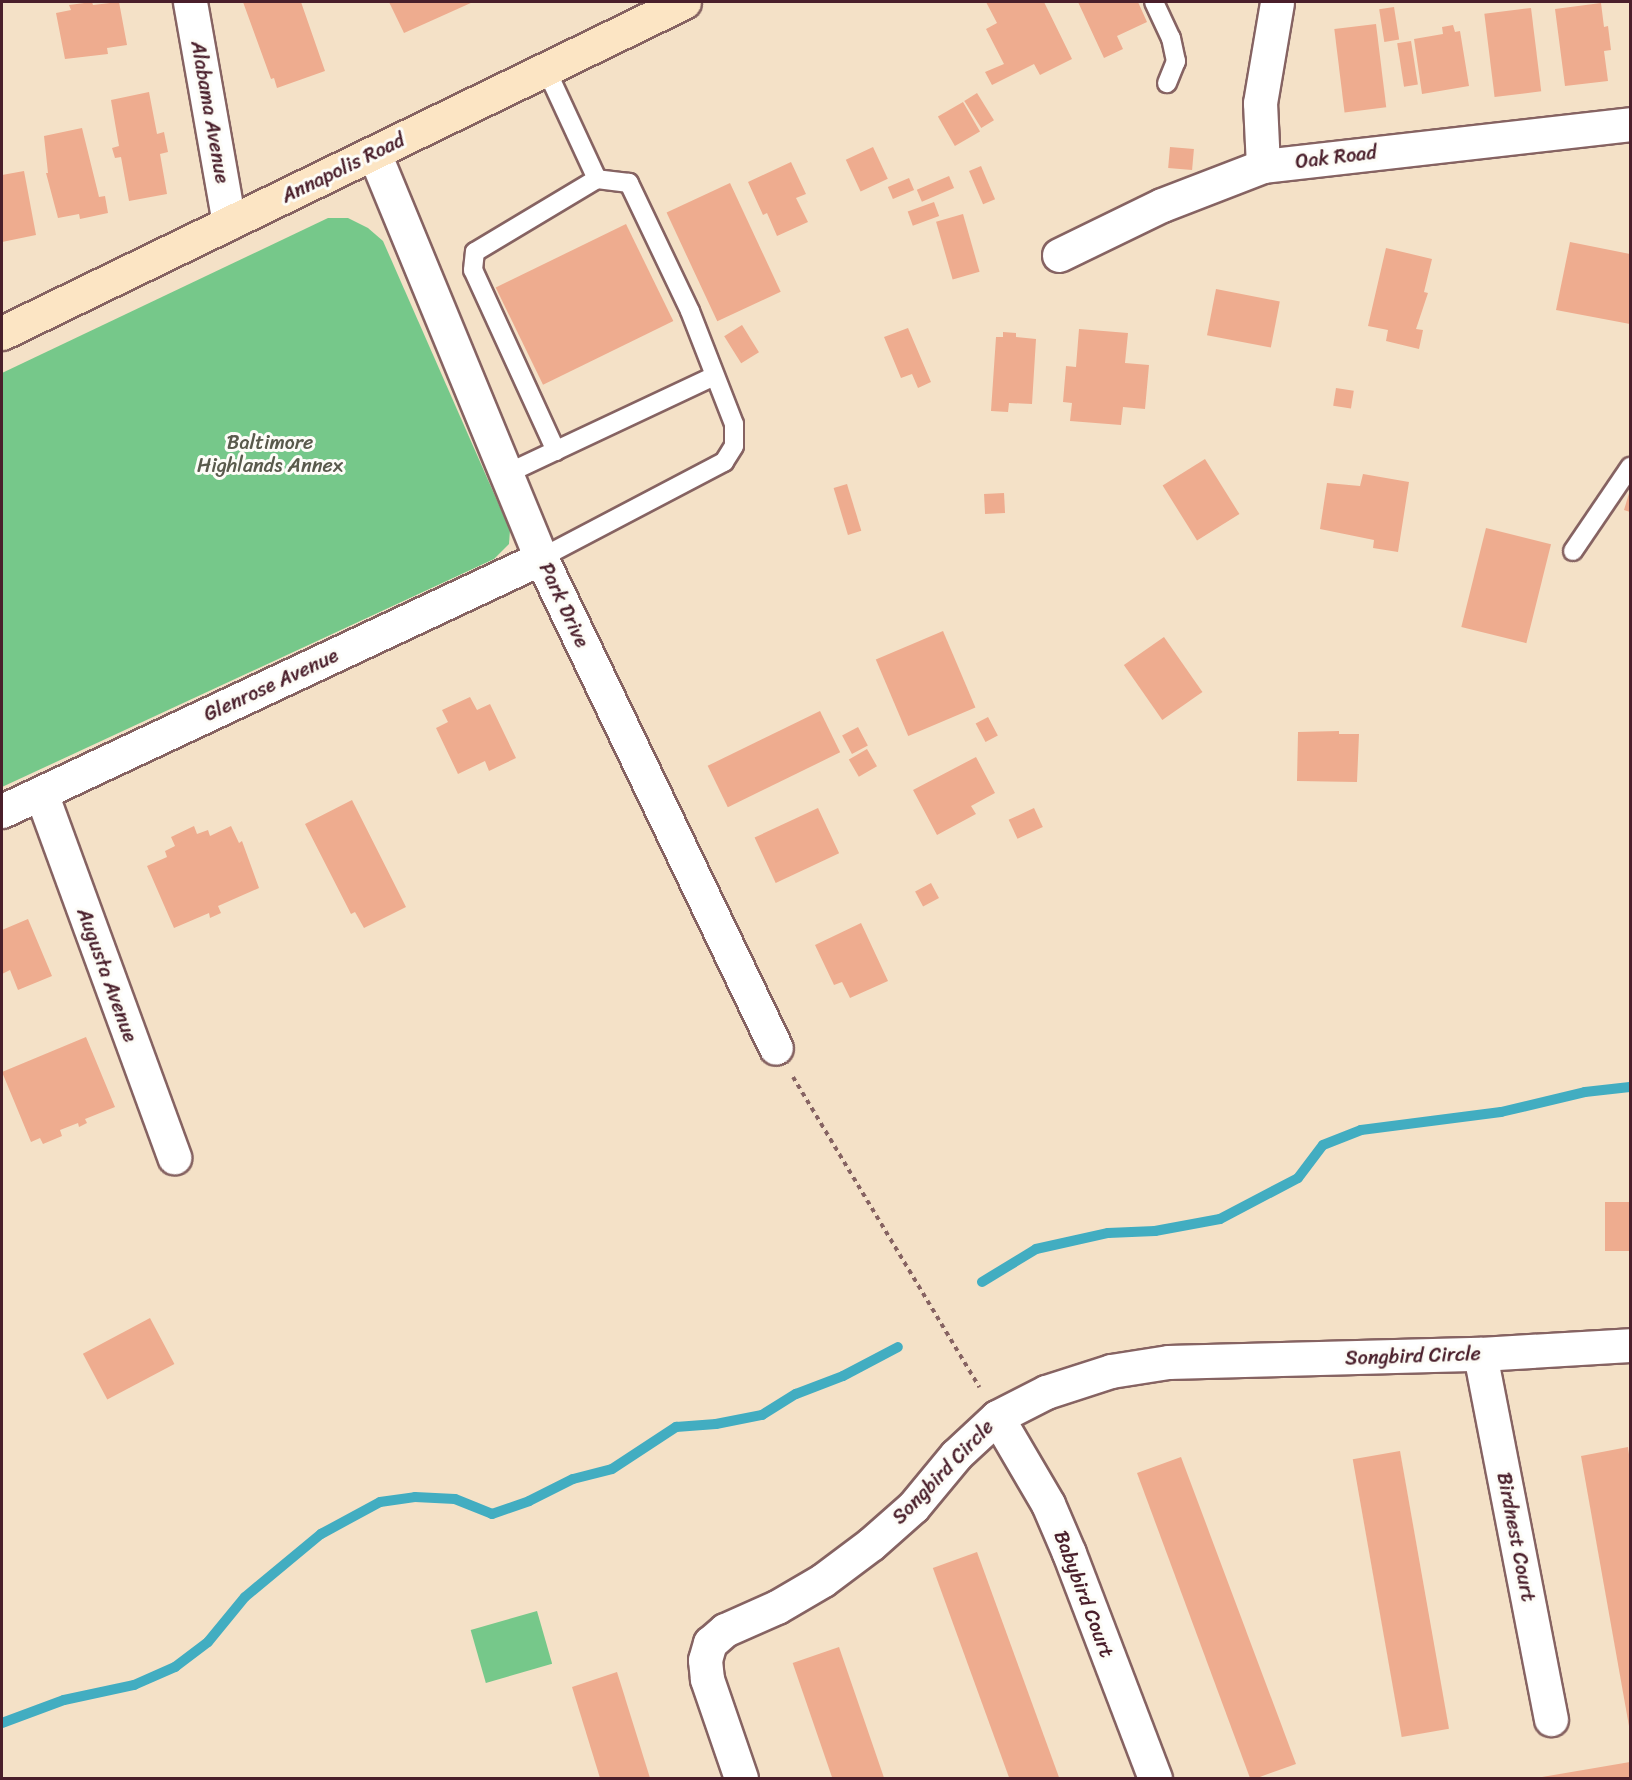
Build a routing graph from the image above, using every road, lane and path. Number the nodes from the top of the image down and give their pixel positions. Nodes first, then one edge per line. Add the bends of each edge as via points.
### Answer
1 (190, 2) edge
2 (684, 2) edge
3 (1154, 2) edge
4 (1277, 2) edge
5 (546, 69) junction
6 (1167, 83) dead end
7 (1630, 124) edge
8 (374, 153) junction
9 (1263, 166) junction
10 (597, 178) junction
11 (229, 223) junction
12 (1059, 255) dead end
13 (2, 333) edge
14 (714, 375) junction
15 (556, 451) junction
16 (1630, 468) edge
17 (506, 474) junction
18 (1573, 551) dead end
19 (541, 558) junction
20 (41, 793) junction
21 (2, 811) edge
22 (776, 1048) joint
23 (174, 1156) dead end
24 (1630, 1345) edge
25 (1480, 1354) junction
26 (997, 1417) junction
27 (1551, 1719) dead end
28 (741, 1779) edge
29 (1155, 1779) edge

1 - 11 street, Alabama Avenue
2 - 5 main road, Annapolis Road
3 - 6 lane via 1171,38 1176,61
4 - 9 street via 1260,103
5 - 8 main road, Annapolis Road
5 - 10 lane
7 - 9 street, Oak Road
8 - 11 main road, Annapolis Road
8 - 17 street, Park Drive
9 - 12 street, Oak Road via 1162,205
10 - 14 lane via 629,183 690,311
10 - 15 lane via 475,252 472,270
11 - 13 main road, Annapolis Road
14 - 15 lane
14 - 19 lane via 734,424 734,446 724,462
15 - 17 lane
16 - 18 lane
17 - 19 street, Park Drive
19 - 20 street, Glenrose Avenue
19 - 22 street, Park Drive
20 - 21 street, Glenrose Avenue
20 - 23 street, Augusta Avenue
22 - 26 path
24 - 25 street, Songbird Circle
25 - 26 street, Songbird Circle via 1168,1362 1100,1374 1046,1392
25 - 27 street, Birdnest Court
26 - 28 street, Songbird Circle via 956,1455 913,1506 871,1544 823,1580 777,1607 725,1630 710,1643 705,1660 707,1679
26 - 29 street, Babybird Court via 1048,1504

